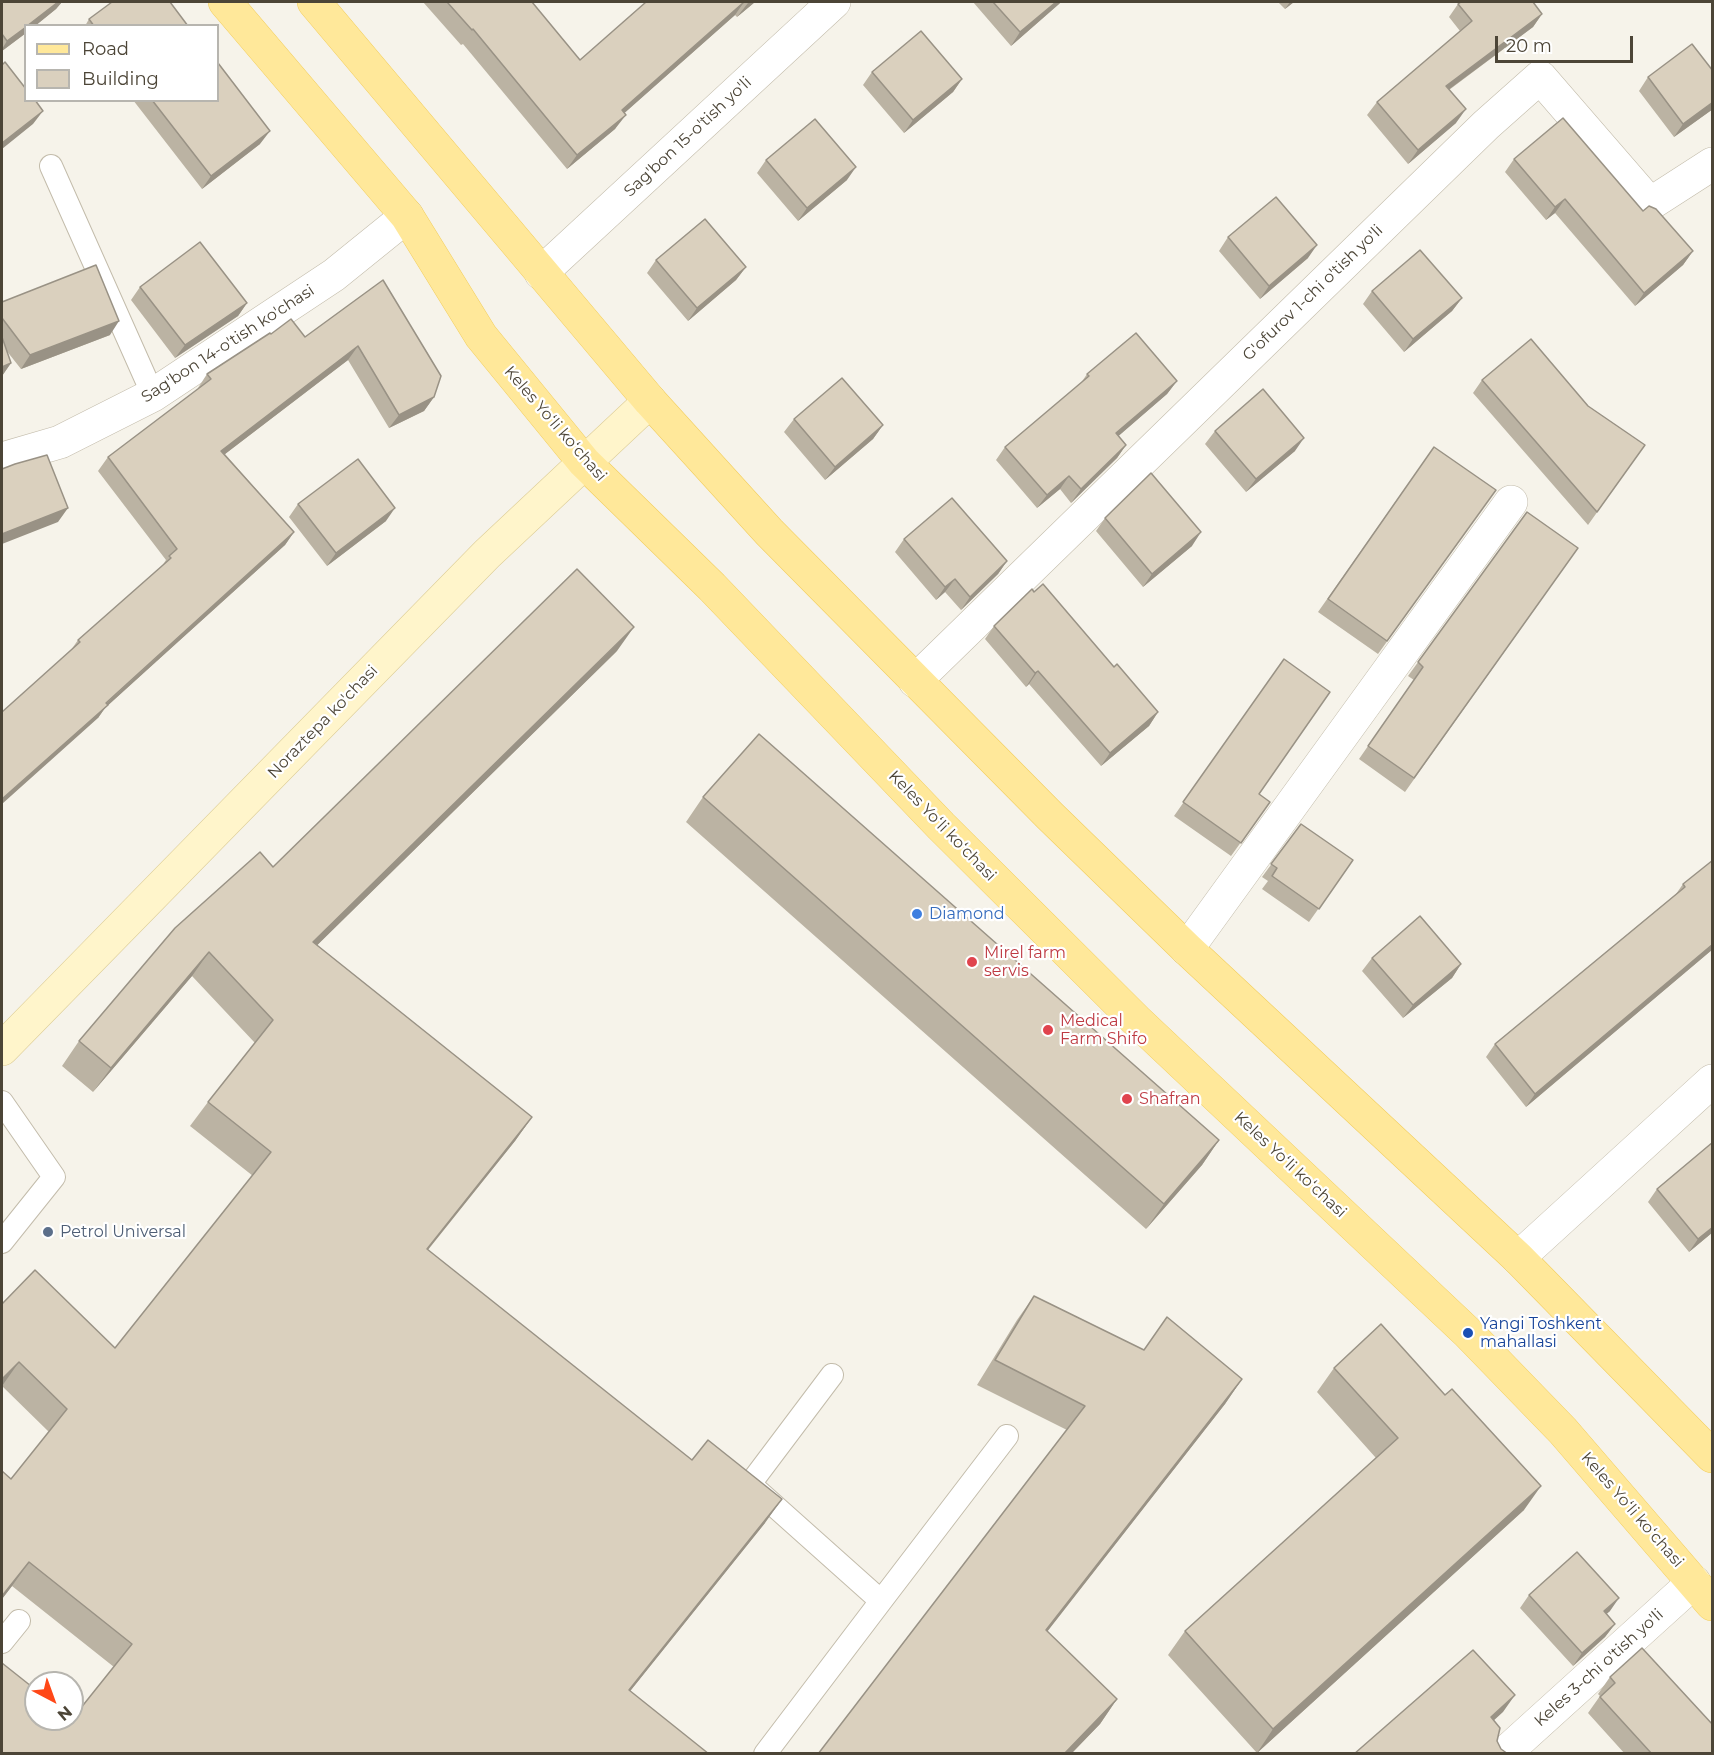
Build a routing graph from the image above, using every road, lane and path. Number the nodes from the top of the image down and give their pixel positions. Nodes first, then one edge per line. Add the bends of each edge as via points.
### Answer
1 (225, 2) edge
2 (314, 2) edge
3 (834, 2) edge
4 (1713, 164) edge
5 (51, 166) dead end
6 (407, 216) junction
7 (541, 273) junction
8 (153, 395) junction
9 (650, 401) junction
10 (2, 459) edge
11 (584, 462) junction
12 (1511, 502) dead end
13 (915, 681) junction
14 (1187, 949) junction
15 (2, 1049) edge
16 (1713, 1081) edge
17 (2, 1102) edge
18 (2, 1242) edge
19 (1518, 1258) junction
20 (832, 1375) dead end
21 (1007, 1436) dead end
22 (1713, 1456) edge
23 (1703, 1593) edge
24 (881, 1600) junction
25 (19, 1621) dead end
26 (2, 1642) edge
27 (765, 1754) edge
28 (1503, 1754) edge

1 - 6 main road, Keles Yoʻli koʻchasi
2 - 7 main road
3 - 7 street, Sag'bon 15-o'tish yo'li
4 - 13 street, G'ofurov 1-chi o'tish yo'li via 1650,204 1540,76 1468,141
5 - 8 lane
6 - 8 street, Sag'bon 14-o'tish ko'chasi via 334,275
6 - 11 main road, Keles Yoʻli koʻchasi via 481,336
7 - 9 main road
8 - 10 street, Sag'bon 14-o'tish ko'chasi via 60,442
9 - 11 main road, Noraztepa ko'chasi
9 - 13 main road via 769,532
11 - 15 main road, Noraztepa ko'chasi via 487,554
11 - 23 main road, Keles Yoʻli koʻchasi via 712,587 941,826 1136,1020 1468,1333 1563,1431
12 - 14 street
13 - 14 main road
14 - 19 main road
16 - 19 street
17 - 18 lane via 54,1177
19 - 22 main road
20 - 24 lane via 750,1484
21 - 24 lane
23 - 28 street, Keles 3-chi o'tish yo'li
24 - 27 lane
25 - 26 lane

